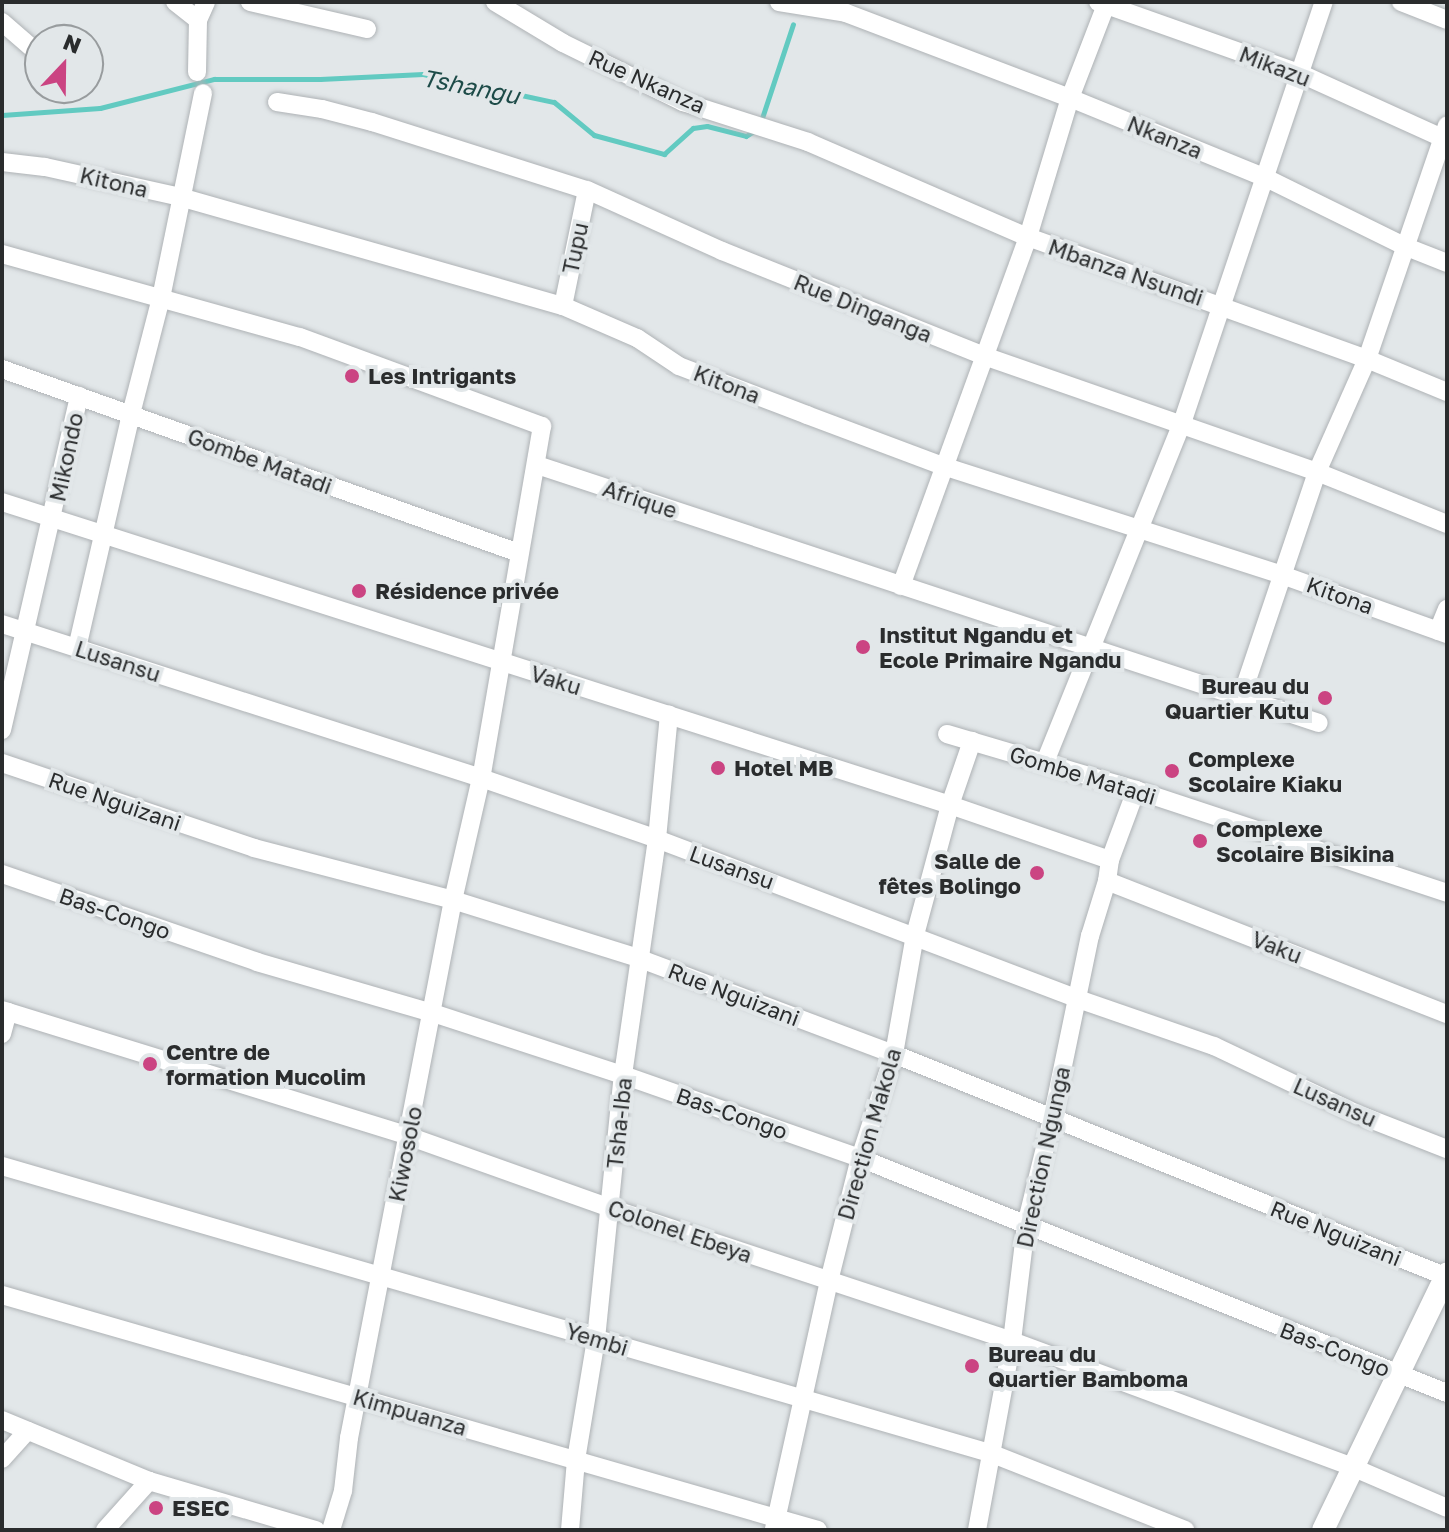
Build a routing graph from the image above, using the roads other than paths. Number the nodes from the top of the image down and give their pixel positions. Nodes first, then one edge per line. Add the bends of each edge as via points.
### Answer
1 (175, 2) edge
2 (206, 2) edge
3 (250, 2) edge
4 (495, 2) edge
5 (779, 2) edge
6 (1324, 2) edge
7 (1401, 2) edge
8 (1104, 3) edge
9 (198, 20) junction
10 (1447, 20) edge
11 (2, 22) edge
12 (367, 29) dead end
13 (24, 41) edge
14 (197, 72) dead end
15 (1299, 73) junction
16 (203, 93) dead end
17 (1070, 98) junction
18 (277, 102) dead end
19 (1445, 134) edge
20 (808, 142) joint
21 (2, 162) edge
22 (1266, 178) junction
23 (587, 190) junction
24 (180, 197) junction
25 (1028, 237) junction
26 (1404, 246) junction
27 (2, 254) edge
28 (1447, 263) edge
29 (161, 298) junction
30 (563, 306) junction
31 (1225, 306) junction
32 (984, 356) junction
33 (1367, 359) junction
34 (2, 369) edge
35 (1447, 392) edge
36 (79, 396) junction
37 (131, 414) junction
38 (1181, 426) junction
39 (537, 465) junction
40 (943, 466) junction
41 (1317, 472) junction
42 (2, 502) edge
43 (53, 518) junction
44 (1447, 524) edge
45 (1138, 531) junction
46 (105, 535) junction
47 (519, 553) junction
48 (1282, 575) junction
49 (901, 586) junction
50 (1447, 609) edge
51 (2, 624) edge
52 (25, 631) junction
53 (1442, 632) edge
54 (1090, 645) junction
55 (77, 648) junction
56 (499, 662) junction
57 (1242, 695) junction
58 (669, 715) junction
59 (1319, 723) dead end
60 (2, 730) edge
61 (947, 734) dead end
62 (972, 741) junction
63 (1045, 762) junction
64 (2, 763) edge
65 (481, 778) junction
66 (1136, 790) junction
67 (950, 805) junction
68 (657, 839) junction
69 (1110, 860) junction
70 (2, 874) edge
71 (1107, 881) junction
72 (1447, 893) edge
73 (453, 900) junction
74 (915, 935) junction
75 (638, 958) junction
76 (1075, 998) junction
77 (5, 1011) edge
78 (433, 1013) junction
79 (1447, 1014) edge
80 (2, 1034) edge
81 (894, 1054) junction
82 (623, 1075) junction
83 (1052, 1119) junction
84 (408, 1136) junction
85 (1447, 1149) edge
86 (860, 1158) junction
87 (2, 1166) edge
88 (610, 1208) junction
89 (1026, 1225) junction
90 (1446, 1275) edge
91 (382, 1277) junction
92 (829, 1281) junction
93 (2, 1295) edge
94 (596, 1339) junction
95 (1012, 1341) junction
96 (1399, 1374) junction
97 (1447, 1393) edge
98 (357, 1397) junction
99 (800, 1397) junction
100 (2, 1420) edge
101 (27, 1431) junction
102 (990, 1453) junction
103 (2, 1459) edge
104 (576, 1460) junction
105 (1352, 1467) junction
106 (149, 1481) junction
107 (1447, 1508) edge
108 (775, 1525) edge
109 (278, 1526) edge
110 (105, 1530) edge
111 (316, 1530) edge
112 (331, 1530) edge
113 (570, 1530) edge
114 (818, 1530) edge
115 (977, 1530) edge
116 (1185, 1530) edge
117 (1323, 1530) edge

1 - 9 street
2 - 9 street
3 - 12 street
4 - 20 street, Rue Nkanza via 563,43 683,102
5 - 17 street, Nkanza via 846,13
6 - 15 street
7 - 10 street
8 - 15 street, Mikazu
8 - 17 street
9 - 14 street
11 - 13 street
15 - 19 street, Mikazu
15 - 22 street
16 - 24 street
17 - 22 street, Nkanza
17 - 25 street
18 - 23 street, Rue Dinganga via 372,122
19 - 26 street
20 - 25 street, Mbanza Nsundi
21 - 24 street, Kitona
22 - 26 street, Nkanza
22 - 31 street
23 - 30 street, Tupu
23 - 32 street, Rue Dinganga via 722,251
24 - 29 street
24 - 30 street, Kitona
25 - 31 street, Mbanza Nsundi
25 - 32 street
26 - 28 street, Nkanza
26 - 33 street
27 - 29 street
29 - 37 street
29 - 39 street via 300,337 538,423 543,431
30 - 40 street, Kitona via 637,338 679,366
31 - 33 street, Mbanza Nsundi
31 - 38 street
32 - 38 street, Rue Dinganga
32 - 40 street
33 - 35 street, Mbanza Nsundi
33 - 41 street
34 - 36 street, Gombe Matadi
36 - 37 street, Gombe Matadi
36 - 43 street, Mikondo
37 - 46 street
37 - 47 street, Gombe Matadi
38 - 41 street, Rue Dinganga
38 - 45 street
39 - 47 street, Kiwosolo
39 - 49 street, Afrique
40 - 45 street, Kitona
40 - 49 street
41 - 44 street, Rue Dinganga
41 - 48 street
42 - 43 street, Vaku
43 - 46 street, Vaku
43 - 52 street, Mikondo
45 - 48 street, Kitona
45 - 54 street
46 - 55 street
46 - 56 street, Vaku
47 - 56 street, Kiwosolo
48 - 53 street, Kitona
48 - 57 street
49 - 54 street, Afrique
50 - 53 street
51 - 52 street, Lusansu
52 - 55 street, Lusansu
52 - 60 street, Mikondo
54 - 57 street, Afrique
54 - 63 street
55 - 65 street, Lusansu
56 - 58 street, Vaku
56 - 65 street, Kiwosolo
57 - 59 street, Afrique
58 - 67 street, Vaku
58 - 68 street, Tsha-Iba
61 - 62 street, Gombe Matadi
62 - 63 street, Gombe Matadi
62 - 67 street, Direction Makola
63 - 66 street, Gombe Matadi
64 - 73 street, Rue Nguizani via 254,848
65 - 68 street, Lusansu
65 - 73 street, Kiwosolo
66 - 69 street, Direction Ngunga
66 - 72 street, Gombe Matadi
67 - 69 street, Vaku
67 - 74 street, Direction Makola
68 - 74 street, Lusansu
68 - 75 street, Tsha-Iba
69 - 71 street, Direction Ngunga
70 - 78 street, Bas-Congo via 257,962
71 - 76 street, Direction Ngunga
71 - 79 street, Vaku
73 - 75 street, Rue Nguizani
73 - 78 street, Kiwosolo
74 - 76 street, Lusansu
74 - 81 street, Direction Makola
75 - 81 street, Rue Nguizani
75 - 82 street, Tsha-Iba
76 - 83 street, Direction Ngunga
76 - 85 street, Lusansu via 1214,1046 1357,1114
77 - 80 street
77 - 84 street, Colonel Ebeya
78 - 82 street, Bas-Congo
78 - 84 street, Kiwosolo
81 - 83 street, Rue Nguizani
81 - 86 street, Direction Makola
82 - 86 street, Bas-Congo
82 - 88 street, Tsha-Iba
83 - 89 street, Direction Ngunga
83 - 90 street, Rue Nguizani
84 - 88 street, Colonel Ebeya
84 - 91 street, Kiwosolo
86 - 89 street, Bas-Congo
86 - 92 street, Direction Makola
87 - 91 street, Yembi
88 - 92 street, Colonel Ebeya
88 - 94 street, Tsha-Iba
89 - 95 street, Direction Ngunga
89 - 96 street, Bas-Congo
90 - 96 street
91 - 94 street, Yembi
91 - 98 street, Kiwosolo
92 - 95 street, Colonel Ebeya
92 - 99 street, Direction Makola
93 - 98 street, Kimpuanza
94 - 99 street, Yembi
94 - 104 street, Tsha-Iba
95 - 102 street, Direction Ngunga
95 - 105 street, Colonel Ebeya
96 - 97 street, Bas-Congo
96 - 105 street
98 - 104 street, Kimpuanza
98 - 112 street, Kiwosolo via 343,1491
99 - 102 street, Yembi
99 - 108 street, Direction Makola
100 - 101 street
101 - 103 street
101 - 106 street
102 - 115 street, Direction Ngunga
102 - 116 street, Yembi
104 - 108 street, Kimpuanza
104 - 113 street, Tsha-Iba
105 - 107 street, Colonel Ebeya
105 - 117 street
106 - 109 street
106 - 110 street
108 - 114 street, Kimpuanza
109 - 111 street

